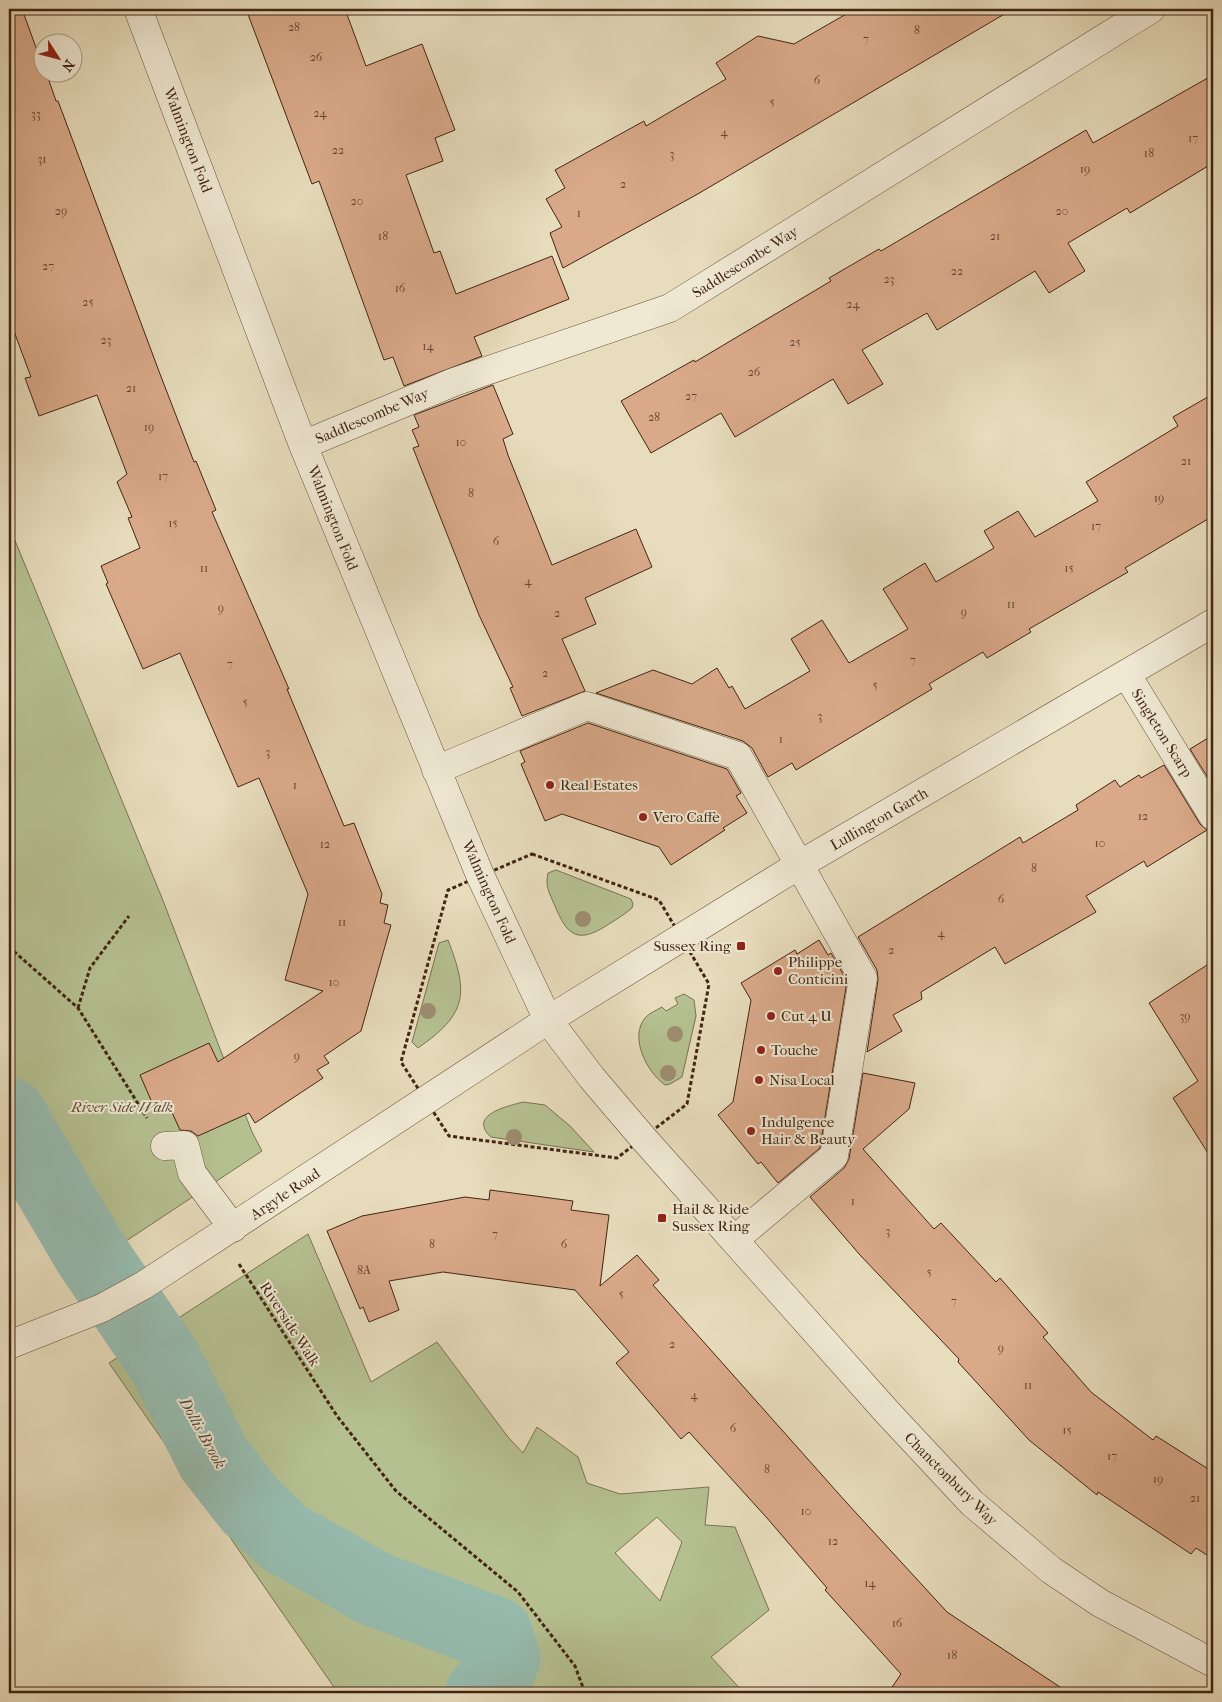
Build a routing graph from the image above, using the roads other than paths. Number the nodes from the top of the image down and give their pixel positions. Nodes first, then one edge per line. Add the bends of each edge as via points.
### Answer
1 (138, 9) edge
2 (1151, 9) edge
3 (304, 445) junction
4 (1213, 623) edge
5 (1127, 676) junction
6 (436, 770) junction
7 (1213, 816) edge
8 (799, 865) junction
9 (548, 1020) junction
10 (165, 1146) road end
11 (224, 1234) junction
12 (734, 1240) junction
13 (9, 1345) edge
14 (1213, 1663) edge

1 - 3 street, Walmington Fold
2 - 3 street, Saddlescombe Way via 670,308 454,382
3 - 6 street, Walmington Fold
4 - 5 street, Lullington Garth
5 - 7 street, Singleton Scarp
5 - 8 street, Lullington Garth
6 - 8 street via 587,706 738,756
6 - 9 street, Walmington Fold via 480,875
8 - 9 street, Lullington Garth
8 - 12 street via 863,978 834,1156
9 - 11 street, Argyle Road
9 - 12 street via 637,1131
10 - 11 street via 185,1145 192,1173
11 - 13 street, Argyle Road via 102,1308
12 - 14 street, Chanctonbury Way via 887,1412 972,1503 1014,1541 1100,1603

